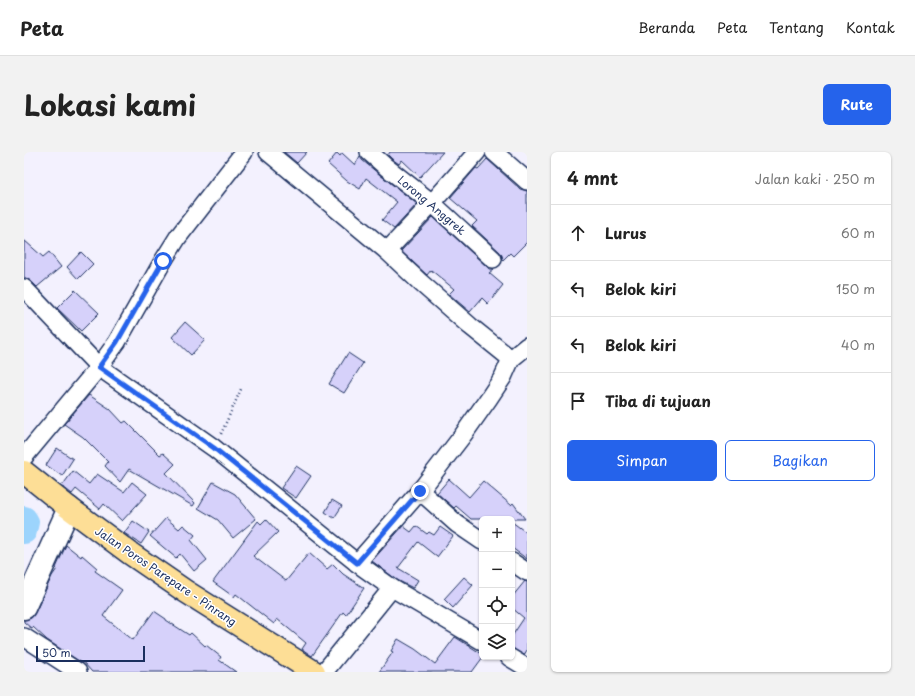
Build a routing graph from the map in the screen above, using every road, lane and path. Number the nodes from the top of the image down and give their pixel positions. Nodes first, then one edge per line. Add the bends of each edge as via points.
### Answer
1 (244, 152) edge
2 (268, 152) edge
3 (369, 152) edge
4 (477, 152) edge
5 (494, 152) edge
6 (527, 180) edge
7 (432, 203) junction
8 (387, 251) junction
9 (493, 259) dead end
10 (24, 288) edge
11 (527, 346) edge
12 (511, 359) junction
13 (99, 367) junction
14 (242, 387) dead end
15 (214, 448) junction
16 (24, 457) edge
17 (24, 472) edge
18 (420, 491) junction
19 (69, 508) junction
20 (479, 539) edge
21 (357, 563) junction
22 (515, 564) edge
23 (527, 572) edge
24 (392, 588) junction
25 (24, 608) edge
26 (24, 637) edge
27 (479, 639) edge
28 (514, 660) edge
29 (527, 668) edge
30 (78, 672) edge
31 (314, 672) edge
32 (324, 672) edge

1 - 13 street via 178,237
2 - 8 street
3 - 7 street, Lorong Anggrek
4 - 7 street
5 - 6 street
7 - 8 street
7 - 9 street, Lorong Anggrek
8 - 12 street via 470,326
10 - 13 street
11 - 12 street
12 - 18 street via 489,398
13 - 15 street
13 - 16 street
14 - 15 path
15 - 21 street
17 - 19 highway, Jalan Poros Parepare - Pinrang
18 - 20 street via 457,524
18 - 21 street
19 - 25 street
19 - 31 highway, Jalan Poros Parepare - Pinrang via 185,591
21 - 24 street
22 - 23 street
24 - 27 street
24 - 32 street
26 - 30 street
28 - 29 street

